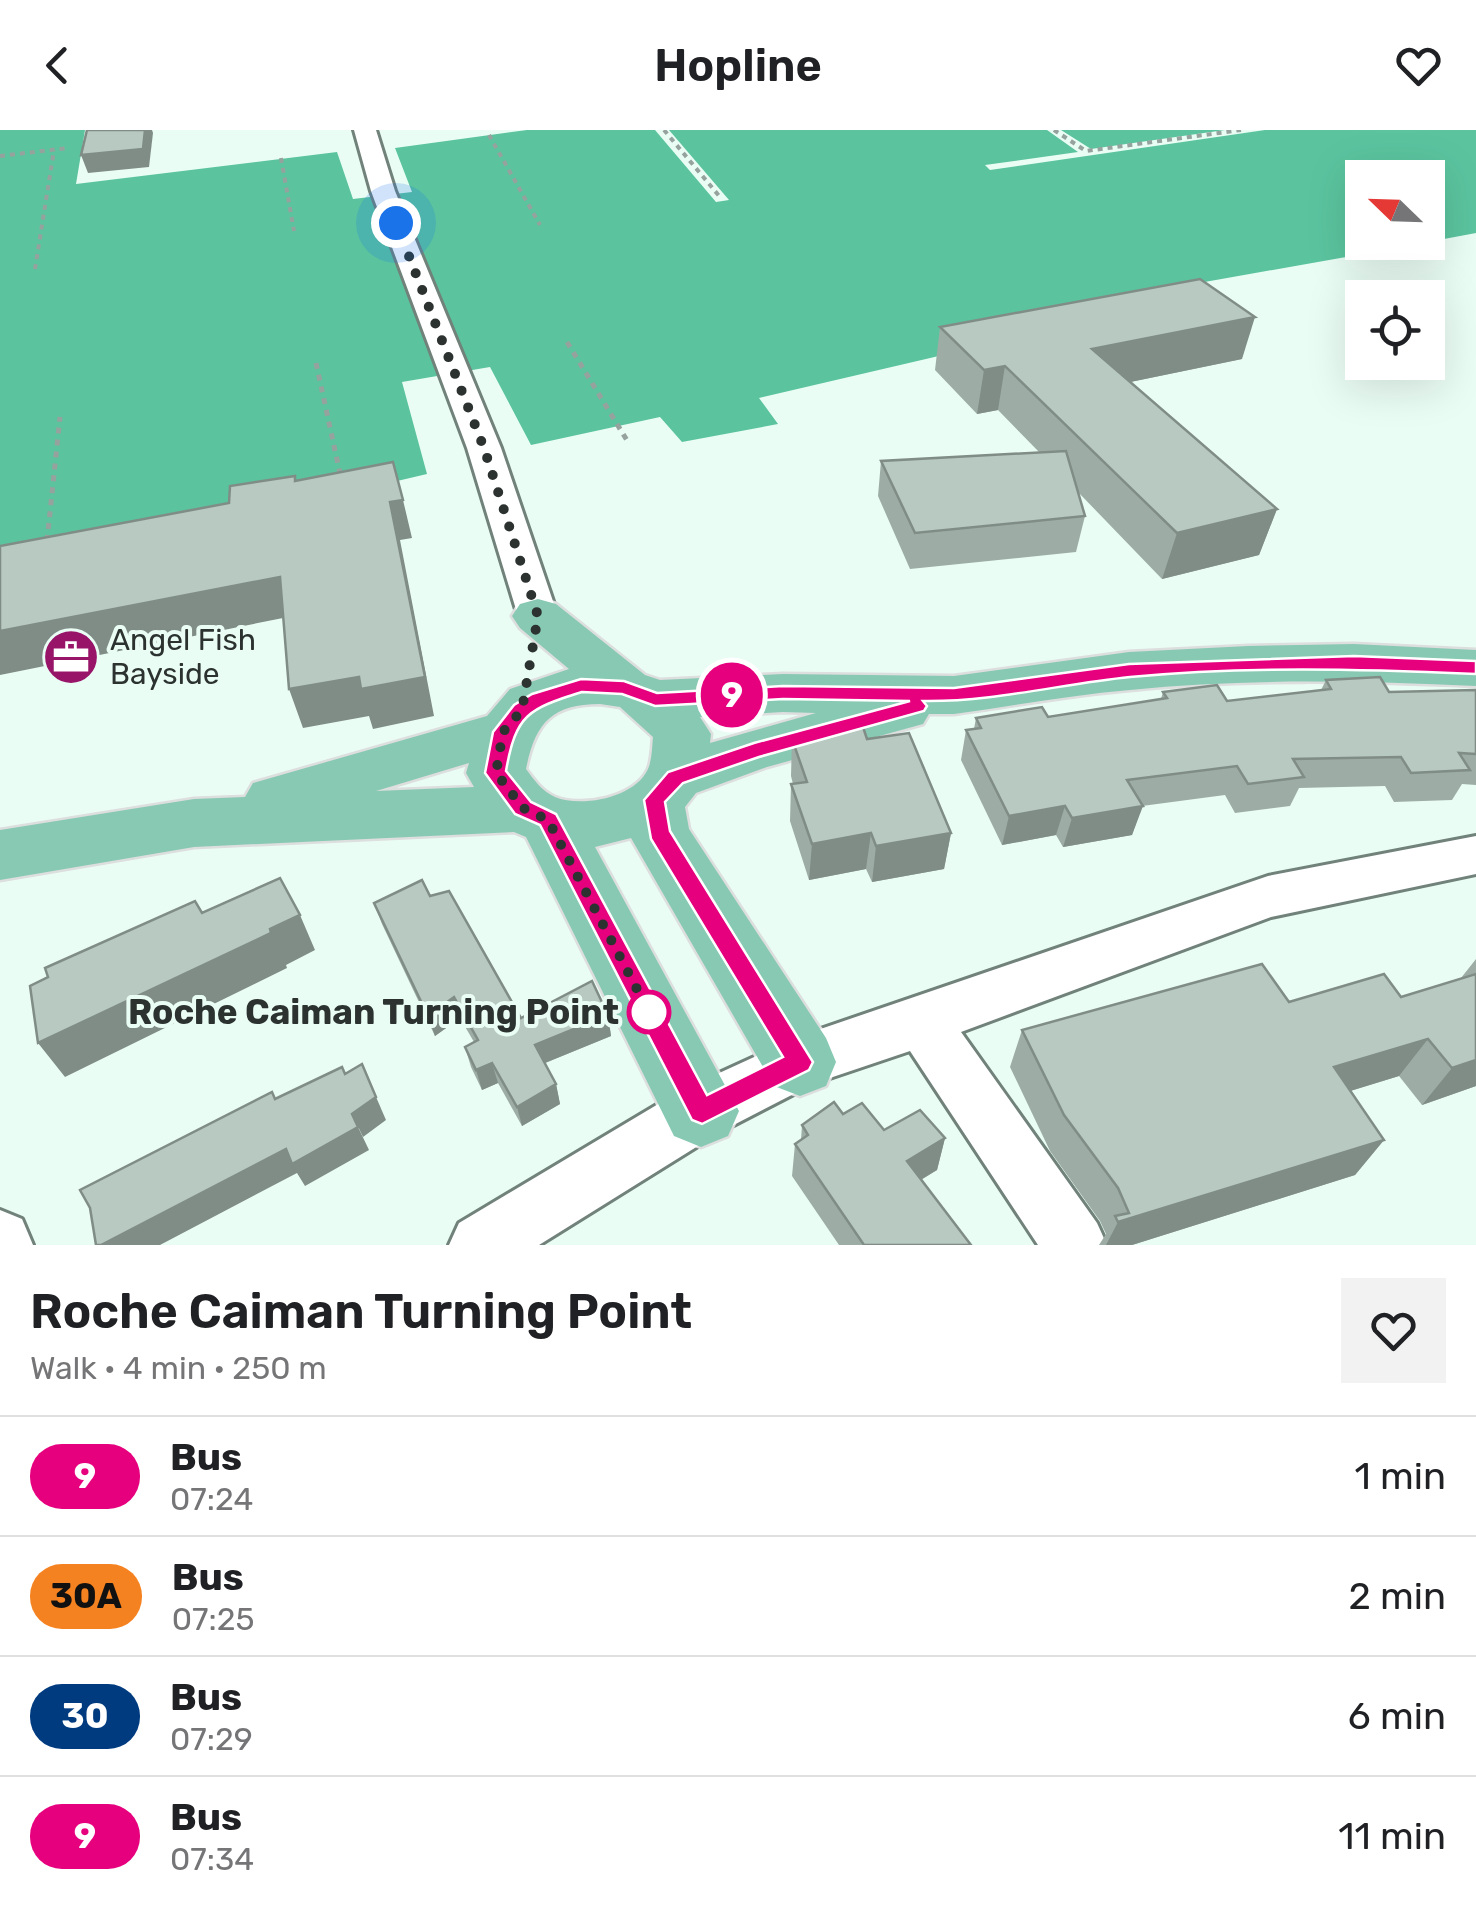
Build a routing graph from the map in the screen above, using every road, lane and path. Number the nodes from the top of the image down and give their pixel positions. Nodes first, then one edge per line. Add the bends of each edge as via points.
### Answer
1 (365, 130) edge
2 (664, 130) edge
3 (1054, 130) edge
4 (1241, 130) edge
5 (489, 135) dead end
6 (68, 148) dead end
7 (54, 150) junction
8 (0, 156) edge
9 (282, 158) dead end
10 (720, 197) dead end
11 (540, 225) dead end
12 (294, 231) dead end
13 (35, 269) dead end
14 (567, 342) dead end
15 (316, 362) dead end
16 (60, 417) dead end
17 (628, 442) dead end
18 (326, 484) edge
19 (47, 548) edge
20 (538, 616) junction
21 (1476, 668) edge
22 (640, 694) junction
23 (954, 695) junction
24 (512, 721) junction
25 (665, 789) junction
26 (536, 814) junction
27 (194, 823) junction
28 (0, 855) edge
29 (1476, 856) edge
30 (922, 1022) junction
31 (800, 1062) junction
32 (702, 1112) junction
33 (481, 1245) edge
34 (1074, 1245) edge

1 - 20 street via 484,448
2 - 10 path
3 - 4 path via 1086,151
5 - 11 path
6 - 7 path
7 - 8 path
7 - 13 path
9 - 12 path
14 - 17 path
15 - 18 path via 342,482
16 - 19 path
20 - 22 main road
20 - 24 main road
21 - 23 main road via 1354,662 1208,666
22 - 23 main road
22 - 24 main road via 581,686 549,694
22 - 25 main road via 682,734
23 - 25 main road via 754,750
24 - 26 main road via 496,773
24 - 27 main road
25 - 26 main road via 604,822
25 - 31 main road via 659,832
26 - 27 main road
26 - 32 main road
27 - 28 main road
29 - 30 street via 1268,897
30 - 31 street
30 - 34 street
31 - 32 street
32 - 33 street

